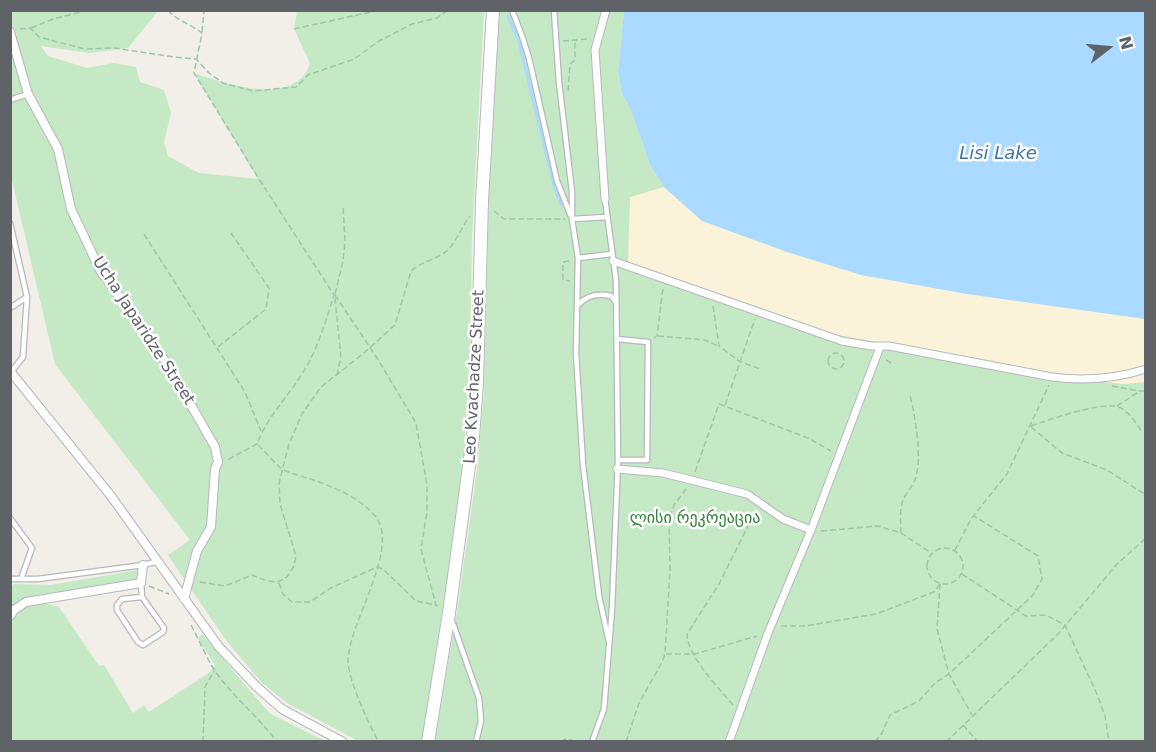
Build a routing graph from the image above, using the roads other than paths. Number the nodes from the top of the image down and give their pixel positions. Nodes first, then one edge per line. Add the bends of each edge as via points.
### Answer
1 (493, 10) edge
2 (512, 10) edge
3 (554, 10) edge
4 (560, 10) edge
5 (606, 10) edge
6 (556, 21) junction
7 (10, 32) edge
8 (28, 94) junction
9 (10, 100) edge
10 (605, 199) joint
11 (608, 217) junction
12 (572, 219) junction
13 (10, 223) edge
14 (578, 258) junction
15 (612, 258) junction
16 (27, 297) junction
17 (616, 302) junction
18 (578, 305) junction
19 (10, 308) edge
20 (617, 339) junction
21 (880, 346) junction
22 (1146, 369) edge
23 (11, 371) edge
24 (618, 460) junction
25 (617, 469) junction
26 (10, 518) edge
27 (811, 531) junction
28 (159, 561) junction
29 (143, 565) junction
30 (10, 579) edge
31 (21, 579) junction
32 (141, 583) junction
33 (142, 597) junction
34 (184, 599) junction
35 (449, 613) junction
36 (10, 616) edge
37 (609, 642) junction
38 (343, 741) edge
39 (428, 741) edge
40 (476, 741) edge
41 (592, 741) edge
42 (729, 741) edge

1 - 35 main road, Leo Kvachadze Street via 477,383
2 - 12 lane via 529,58 557,180
3 - 6 lane
4 - 6 lane
5 - 10 street via 595,50
6 - 12 lane
7 - 8 street, Ucha Japaridze Street
8 - 9 lane
8 - 34 street, Ucha Japaridze Street via 58,149 71,209 100,270 168,365 215,447 218,462 211,527 197,550
10 - 11 lane
11 - 12 lane
11 - 15 lane
12 - 14 lane
13 - 16 lane
14 - 15 lane
14 - 18 lane
15 - 17 lane
15 - 21 street via 836,339
16 - 19 lane
16 - 23 lane via 23,357
17 - 18 lane via 611,296 593,295
17 - 20 lane
18 - 37 lane via 576,352 583,465 598,596
20 - 24 lane
20 - 24 lane via 648,342 647,460
21 - 22 street via 1052,377 1091,380
21 - 27 street
23 - 28 street
24 - 25 lane
25 - 27 street via 663,473 747,494 783,519
25 - 37 lane
26 - 31 lane via 32,548
27 - 42 street
28 - 29 lane
28 - 34 street
29 - 31 lane
29 - 32 street
30 - 31 lane
32 - 33 lane
32 - 36 street via 26,602
33 - 33 lane via 164,628 143,645 117,610 122,599
34 - 38 street via 219,647 257,687 282,709
35 - 39 main road, Leo Kvachadze Street
35 - 40 lane via 479,698 481,721
37 - 41 lane via 604,708

